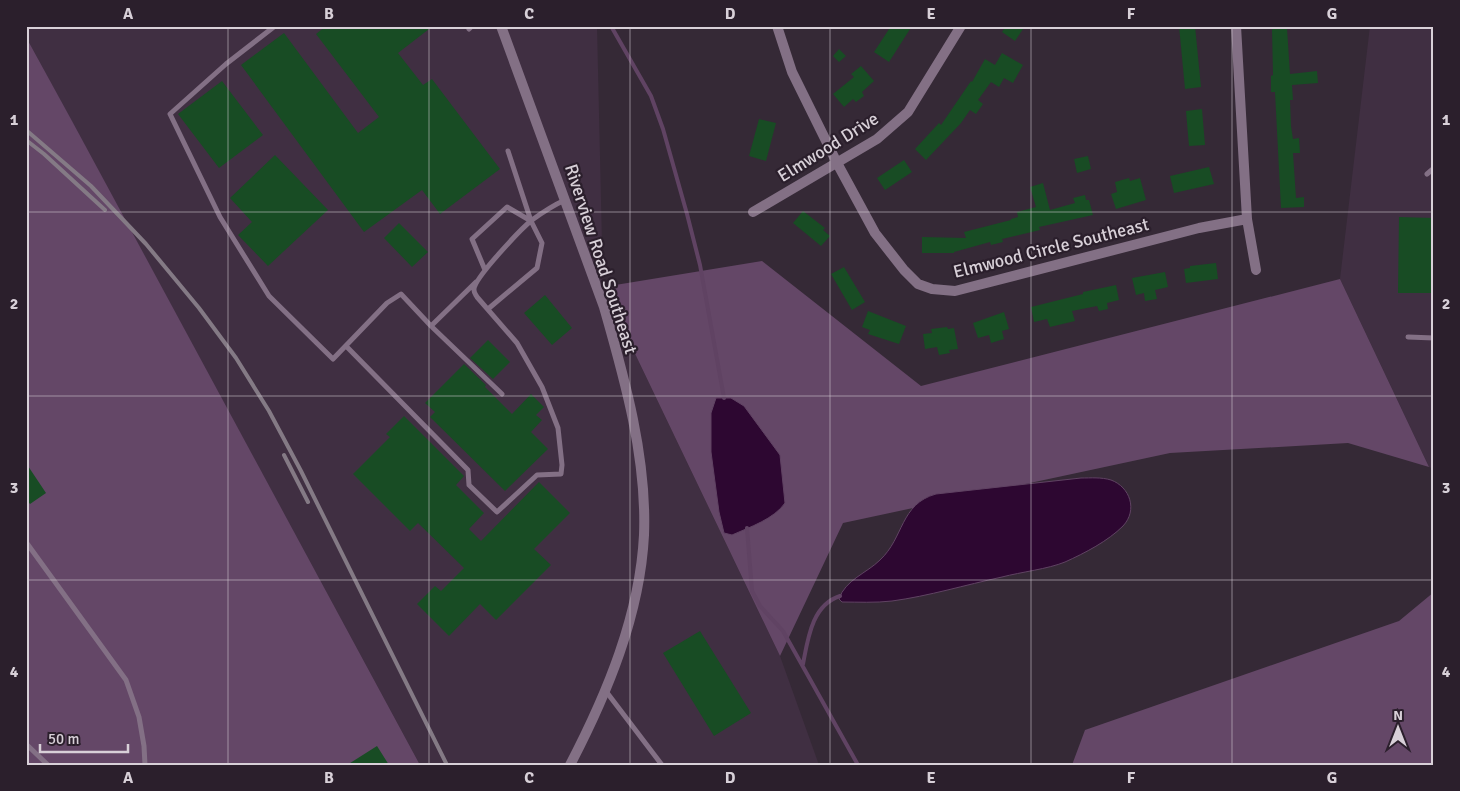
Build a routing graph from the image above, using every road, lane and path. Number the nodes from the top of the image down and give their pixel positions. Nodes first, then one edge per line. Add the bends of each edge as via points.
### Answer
1 (275, 26) edge
2 (502, 26) edge
3 (777, 26) edge
4 (961, 26) edge
5 (1236, 26) edge
6 (508, 151) dead end
7 (837, 163) junction
8 (1434, 168) edge
9 (1427, 174) dead end
10 (566, 200) junction
11 (753, 212) dead end
12 (1247, 219) junction
13 (531, 221) junction
14 (486, 270) junction
15 (1256, 270) dead end
16 (476, 281) junction
17 (488, 309) junction
18 (431, 326) junction
19 (1408, 338) dead end
20 (1434, 338) edge
21 (346, 346) junction
22 (502, 394) dead end
23 (26, 542) edge
24 (605, 690) junction
25 (26, 744) edge
26 (48, 765) edge
27 (145, 765) edge
28 (570, 765) edge
29 (662, 765) edge

1 - 21 lane via 170,114 220,217 269,296 333,359
2 - 10 street, Riverview Road Southeast
3 - 7 street, Elmwood Circle Southeast via 792,72
4 - 7 street, Elmwood Drive via 908,112 878,139
5 - 12 street
6 - 13 lane
7 - 11 street, Elmwood Drive
7 - 12 street, Elmwood Circle Southeast via 875,233 918,284 932,289 955,291 1199,228
8 - 9 lane
10 - 13 lane
10 - 24 street, Riverview Road Southeast via 616,350 636,443 643,495 644,536 638,587
12 - 15 street
13 - 14 lane
13 - 14 lane via 507,206 472,239
13 - 17 lane via 542,244 537,268
14 - 16 lane
16 - 17 lane via 474,290
16 - 18 lane
17 - 21 lane via 517,343 542,387 558,428 562,466 561,474 537,475 497,512 469,485 468,470
18 - 21 lane via 401,294 387,303
18 - 22 lane
19 - 20 lane
23 - 27 lane via 126,680 139,717
24 - 28 street, Riverview Road Southeast
24 - 29 lane
25 - 26 lane

